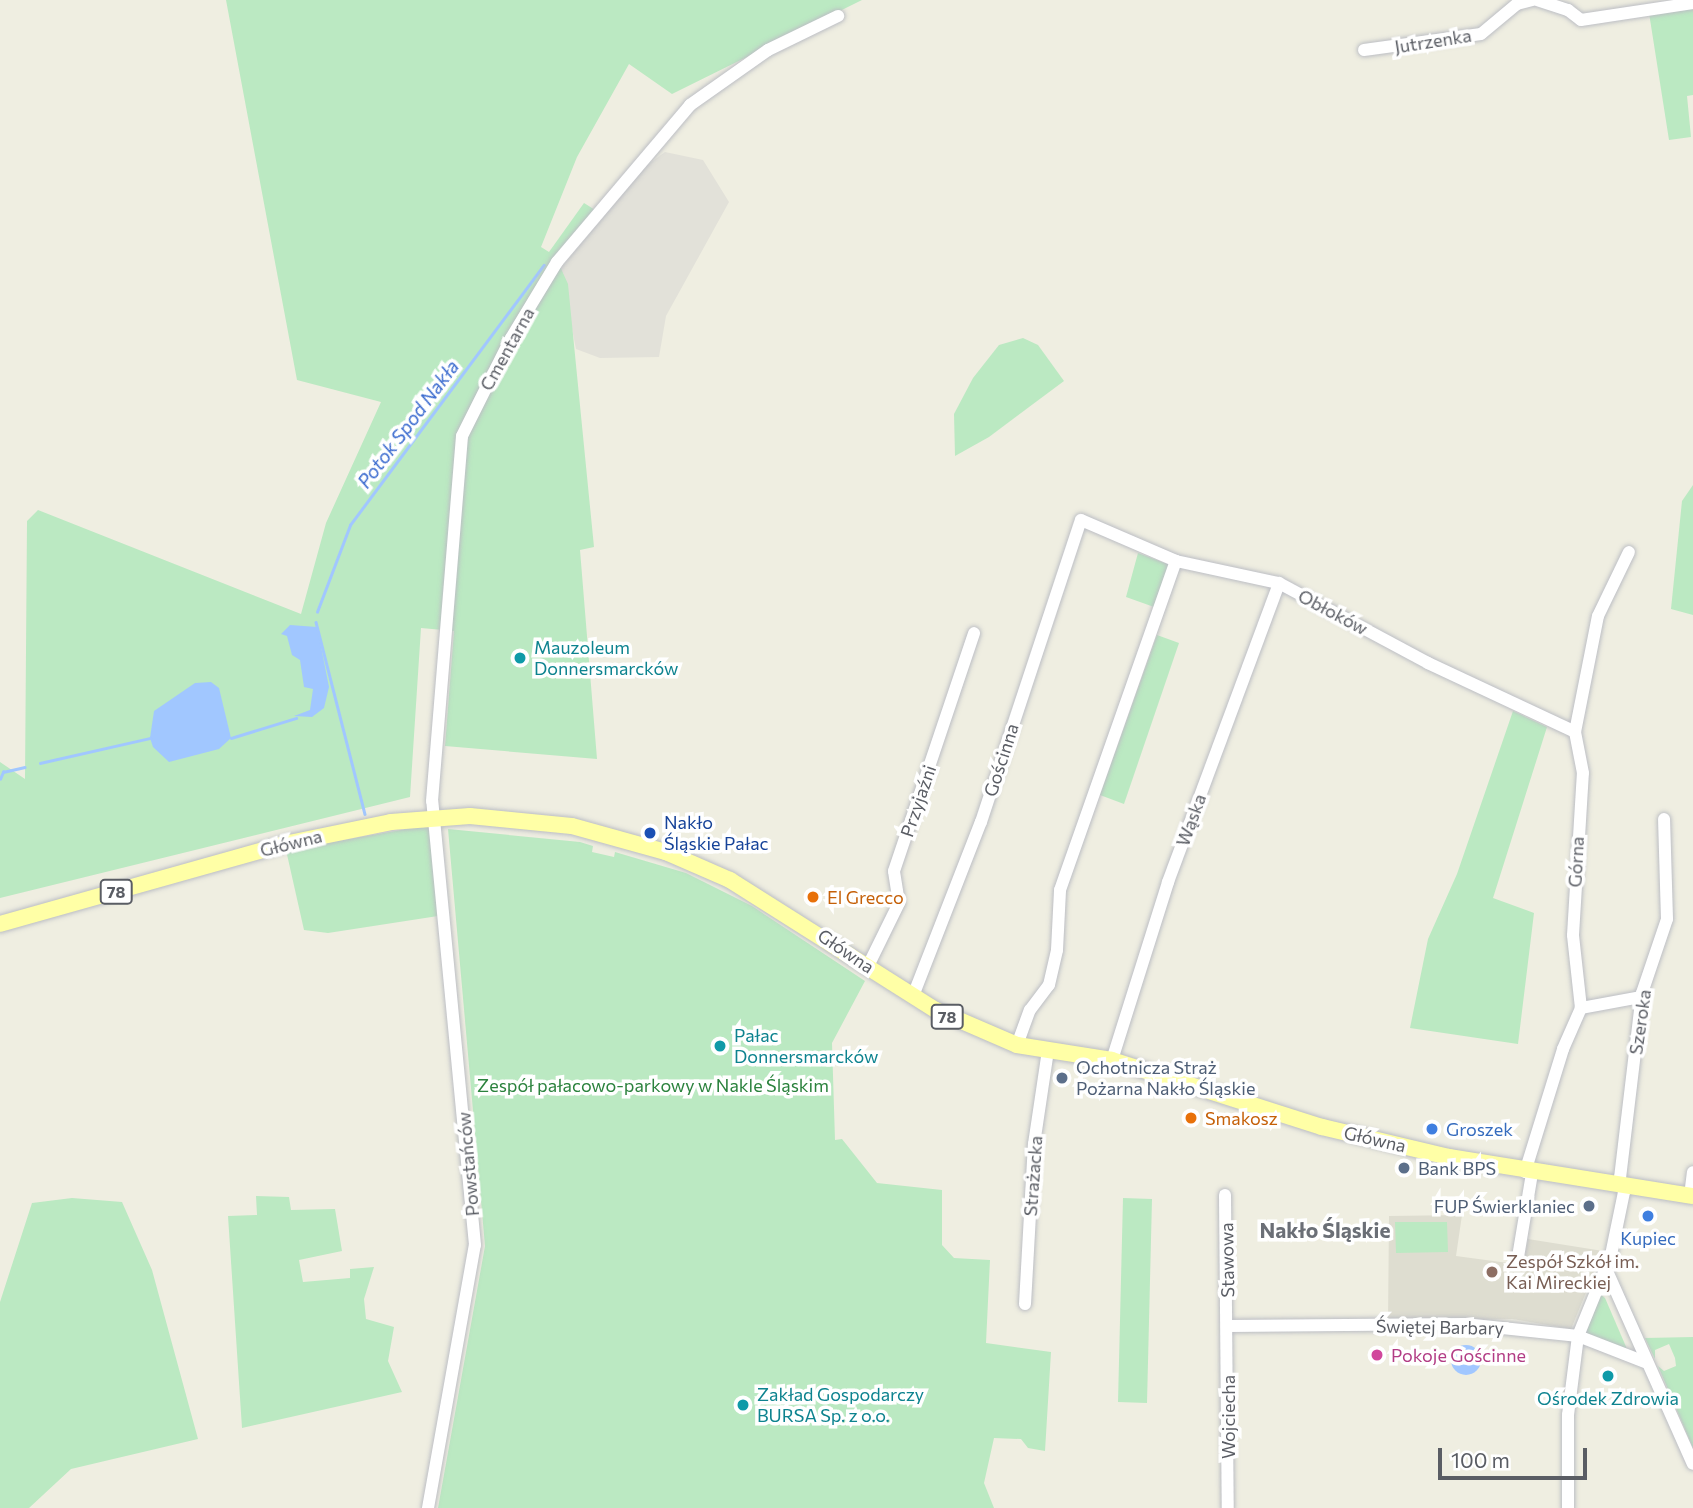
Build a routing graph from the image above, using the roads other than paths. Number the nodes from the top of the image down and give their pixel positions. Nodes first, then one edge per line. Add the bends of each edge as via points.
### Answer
1 (1532, 0) edge
2 (1537, 0) edge
3 (1689, 2) edge
4 (838, 16) dead end
5 (1364, 50) dead end
6 (1081, 520) joint
7 (1629, 552) dead end
8 (1176, 562) junction
9 (1279, 583) junction
10 (974, 633) dead end
11 (1575, 732) junction
12 (434, 817) junction
13 (1664, 819) dead end
14 (0, 924) edge
15 (868, 966) junction
16 (913, 996) junction
17 (1641, 997) junction
18 (1581, 1008) junction
19 (1017, 1045) junction
20 (1048, 1050) junction
21 (1112, 1060) junction
22 (1529, 1172) junction
23 (1693, 1172) edge
24 (1620, 1186) junction
25 (1225, 1195) dead end
26 (1692, 1196) edge
27 (1518, 1257) dead end
28 (1607, 1271) junction
29 (1025, 1304) dead end
30 (1228, 1326) junction
31 (1578, 1336) junction
32 (1646, 1362) junction
33 (1693, 1464) edge
34 (428, 1508) edge
35 (1228, 1508) edge
36 (1568, 1508) edge

1 - 5 street, Jutrzenka via 1517,4 1481,34
2 - 3 street via 1568,10 1581,20
4 - 12 street, Cmentarna via 768,50 690,105 557,262 478,401 462,436
6 - 8 street, Obłoków
6 - 16 street, Gościnna via 981,822
7 - 11 street, Górna via 1598,616
8 - 9 street, Obłoków
8 - 19 street via 1060,890 1057,950 1049,985 1030,1010
9 - 11 street, Obłoków via 1427,663
9 - 21 street, Wąska via 1168,882
10 - 15 street, Przyjaźni via 894,871 899,903
11 - 18 street, Górna via 1583,773 1573,935
12 - 14 main road, Główna / 78 via 289,843
12 - 15 main road, Główna / 78 via 545,822 666,852 746,888
12 - 34 street, Powstańców via 475,1245
13 - 17 street, Szeroka via 1667,919
15 - 16 main road, Główna / 78
16 - 19 main road, Główna / 78 via 954,1021
17 - 18 street
17 - 24 street, Szeroka
18 - 22 street, Górna via 1563,1049
19 - 20 main road, Główna / 78
20 - 21 main road, Główna / 78
20 - 29 street, Strażacka via 1034,1144
21 - 22 main road, Główna / 78 via 1322,1126
22 - 24 main road, Główna / 78
22 - 27 street, Górna
23 - 26 street
24 - 26 main road, Główna / 78
24 - 28 street, Szeroka via 1624,1192
25 - 30 street, Stawowa
28 - 31 street, Szeroka
28 - 32 street
30 - 31 street, Świętej Barbary via 1464,1324
30 - 35 street, Wojciecha
31 - 32 street, Świętej Barbary
31 - 36 street, Szeroka via 1569,1416
32 - 33 street

